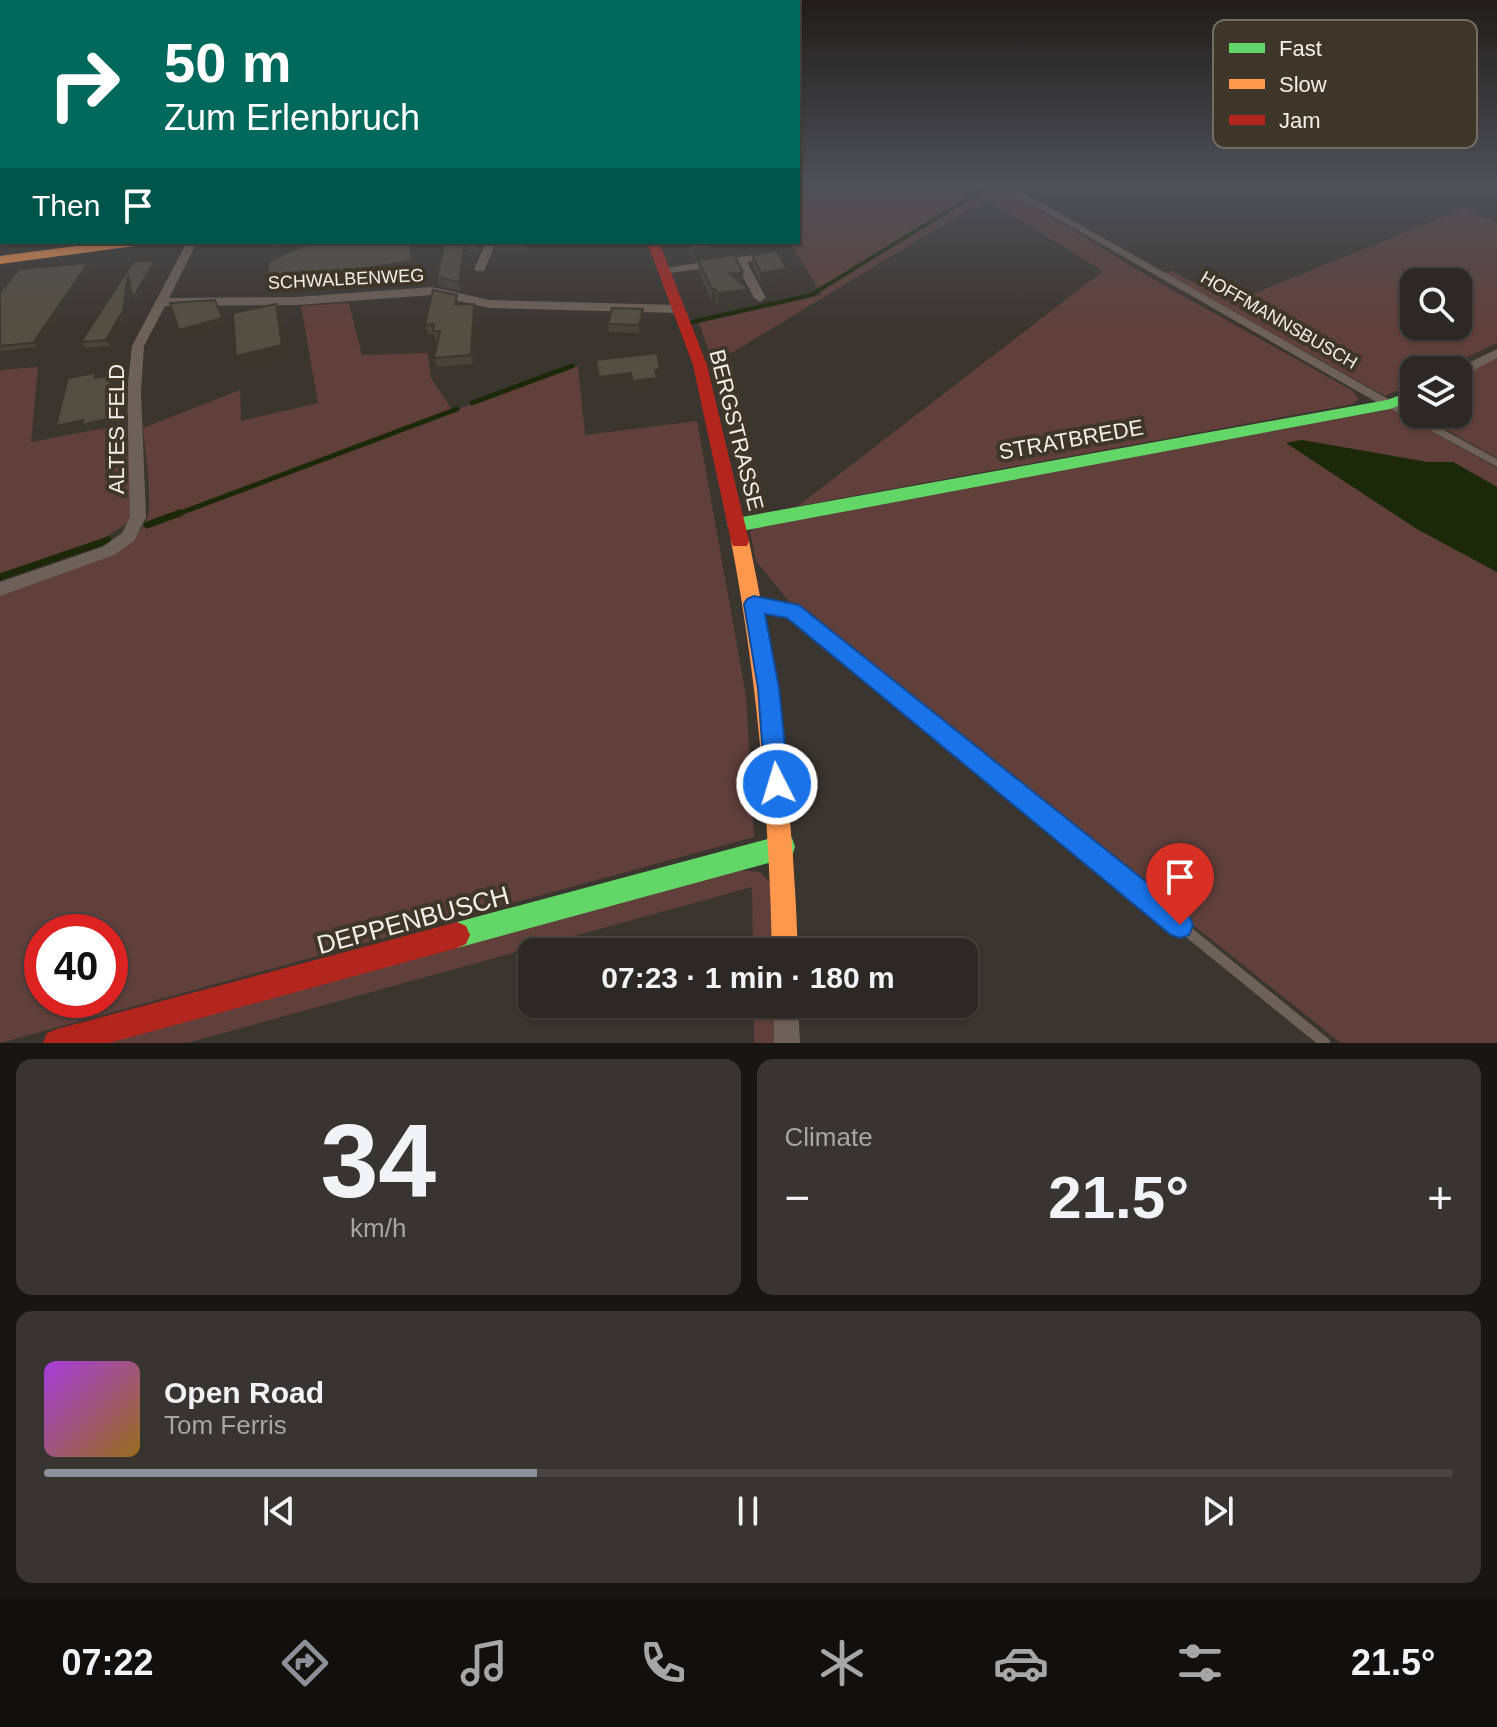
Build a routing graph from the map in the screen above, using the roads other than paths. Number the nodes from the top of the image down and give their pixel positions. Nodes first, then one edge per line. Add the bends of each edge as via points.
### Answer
1 (1088, 233) edge
2 (120, 244) edge
3 (191, 244) edge
4 (490, 244) edge
5 (654, 244) edge
6 (774, 255) edge
7 (740, 260) junction
8 (0, 262) edge
9 (480, 269) dead end
10 (664, 271) junction
11 (760, 298) dead end
12 (159, 302) junction
13 (677, 309) junction
14 (1497, 353) edge
15 (1472, 366) edge
16 (1400, 400) edge
17 (1390, 404) junction
18 (1497, 463) edge
19 (736, 525) junction
20 (0, 589) edge
21 (754, 604) junction
22 (783, 847) junction
23 (785, 938) edge
24 (786, 1018) edge
25 (57, 1043) edge
26 (787, 1043) edge
27 (1325, 1043) edge

1 - 17 street, HOFFMANNSBUSCH
2 - 8 street
3 - 12 street, ALTES FELD
4 - 9 street
5 - 10 street, BERGSTRASSE
6 - 7 street
7 - 10 street
7 - 11 street
10 - 13 street, BERGSTRASSE
12 - 13 street, SCHWALBENWEG via 297,301 432,291 489,304
12 - 20 street, ALTES FELD via 138,346 138,517 128,537 108,551
13 - 19 street, BERGSTRASSE via 700,365
14 - 15 street
16 - 17 street, STRATBREDE
17 - 18 lane, HOFFMANNSBUSCH
17 - 19 street, STRATBREDE
19 - 21 street, BERGSTRASSE
21 - 22 street, BERGSTRASSE
21 - 27 lane via 792,611
22 - 23 street, BERGSTRASSE
22 - 25 street, DEPPENBUSCH
24 - 26 street

